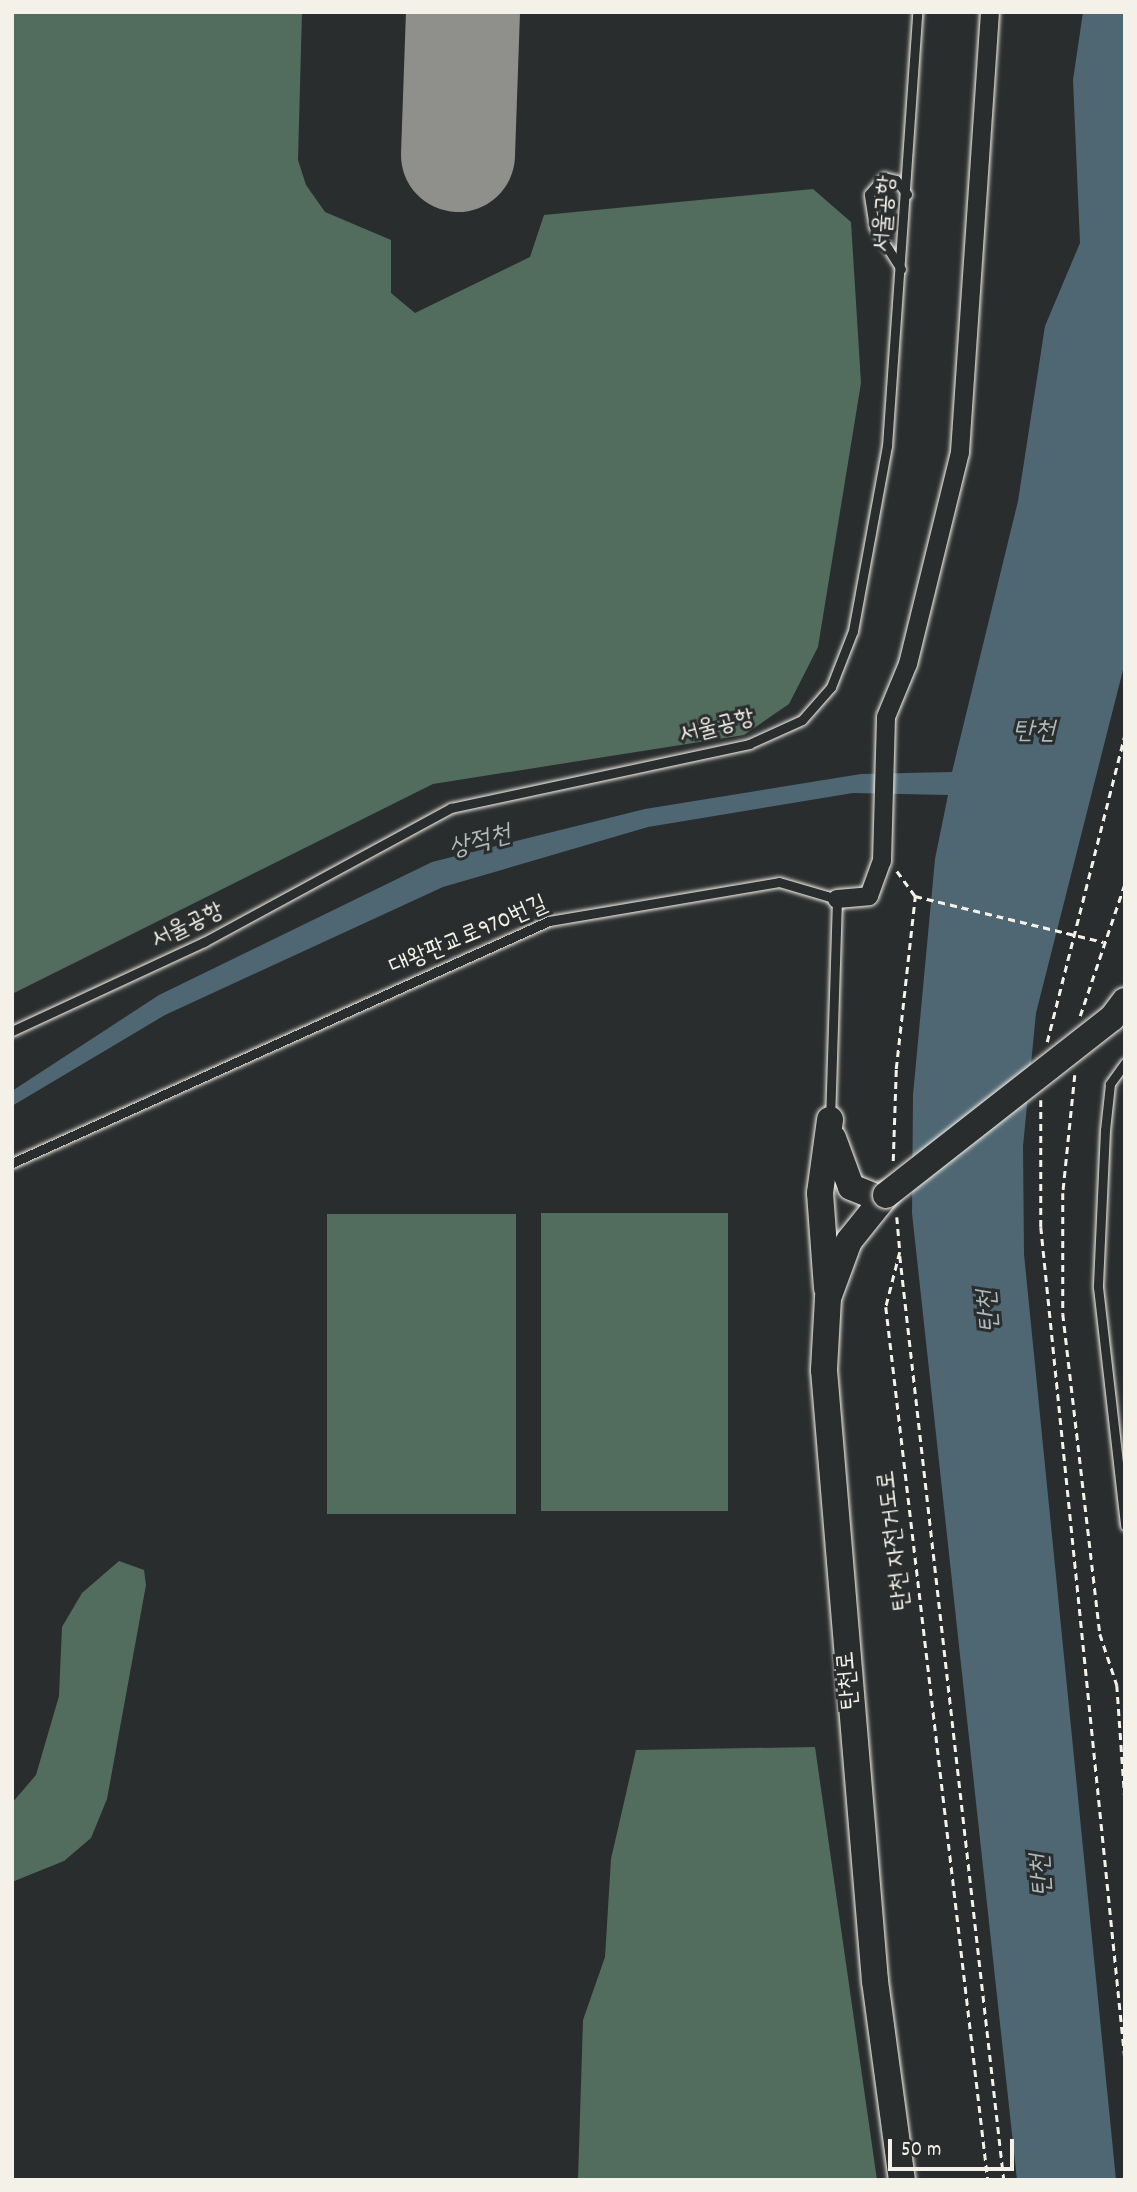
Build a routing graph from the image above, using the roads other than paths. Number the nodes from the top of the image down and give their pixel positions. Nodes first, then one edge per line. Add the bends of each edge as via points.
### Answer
1 (917, 12) edge
2 (990, 12) edge
3 (907, 194) junction
4 (902, 271) junction
5 (837, 900) junction
6 (1125, 1001) edge
7 (12, 1031) edge
8 (1125, 1063) edge
9 (830, 1119) junction
10 (12, 1163) edge
11 (889, 1195) junction
12 (828, 1298) junction
13 (1125, 1525) edge
14 (902, 2180) edge

1 - 3 lane, 서울공항
2 - 5 street via 960,452 908,664 886,717 882,861 869,895
3 - 4 lane, 서울공항
3 - 4 lane via 896,180 884,177 869,194 874,228
4 - 7 lane, 서울공항 via 887,446 853,631 831,687 802,720 749,744 451,808 204,942
5 - 9 lane
5 - 10 lane, 대왕판교로970번길 via 779,882 549,921
6 - 11 main road, 탄천로, bridge via 1112,1018
8 - 13 lane via 1110,1084 1098,1287
9 - 11 main road via 837,1163 850,1187
9 - 12 main road via 820,1193
11 - 12 main road, 탄천로 via 849,1241
12 - 14 main road, 탄천로 via 824,1370 873,1967

